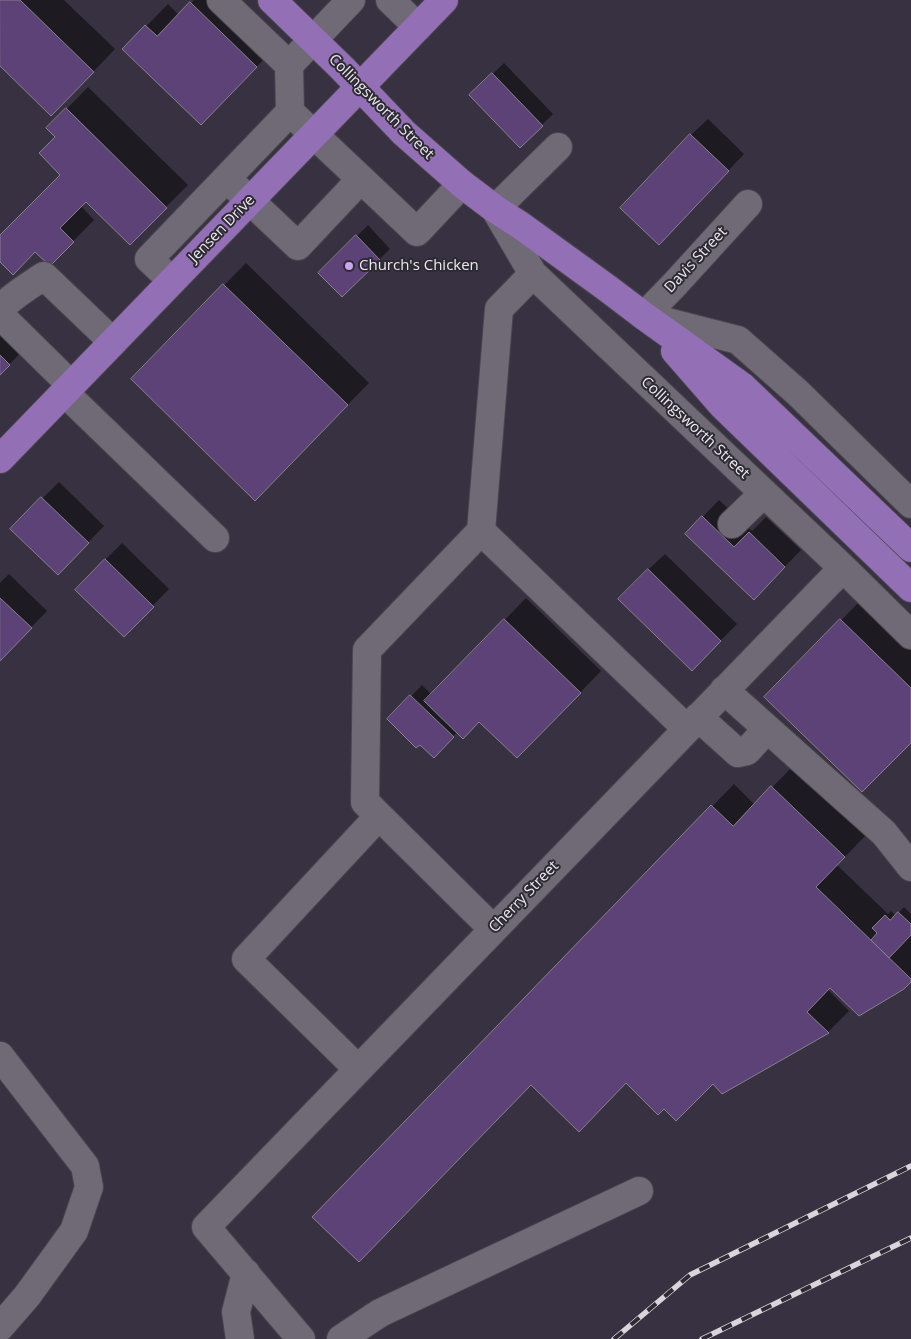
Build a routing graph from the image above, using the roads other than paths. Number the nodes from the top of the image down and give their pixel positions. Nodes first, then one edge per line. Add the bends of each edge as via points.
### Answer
1 (221, 0) edge
2 (272, 0) edge
3 (351, 0) edge
4 (390, 0) edge
5 (444, 0) edge
6 (248, 25) junction
7 (418, 27) junction
8 (313, 40) junction
9 (289, 65) junction
10 (360, 87) junction
11 (290, 112) junction
12 (314, 135) junction
13 (558, 147) dead end
14 (256, 148) junction
15 (278, 171) junction
16 (227, 178) junction
17 (361, 179) junction
18 (462, 184) junction
19 (250, 200) junction
20 (204, 203) junction
21 (748, 204) dead end
22 (495, 209) junction
23 (183, 224) junction
24 (226, 225) junction
25 (206, 245) junction
26 (533, 274) junction
27 (172, 282) junction
28 (0, 309) edge
29 (0, 315) edge
30 (644, 316) junction
31 (112, 342) junction
32 (68, 389) junction
33 (0, 459) edge
34 (764, 493) junction
35 (909, 498) edge
36 (732, 524) dead end
37 (481, 531) junction
38 (215, 538) dead end
39 (904, 541) edge
40 (843, 568) junction
41 (911, 588) edge
42 (911, 635) edge
43 (724, 690) junction
44 (693, 723) junction
45 (767, 729) junction
46 (379, 816) junction
47 (911, 868) edge
48 (493, 929) junction
49 (0, 1056) edge
50 (358, 1069) junction
51 (639, 1191) dead end
52 (246, 1273) junction
53 (0, 1326) edge
54 (240, 1339) edge
55 (301, 1339) edge
56 (341, 1339) edge

1 - 6 street
2 - 6 street
2 - 8 main road, Collingsworth Street
3 - 8 street
4 - 7 street
5 - 7 main road, Jensen Drive
6 - 9 street
7 - 10 main road, Jensen Drive
8 - 9 street
8 - 10 main road, Collingsworth Street
9 - 11 street
10 - 12 main road, Jensen Drive
10 - 18 main road, Collingsworth Street via 404,133
11 - 12 street
11 - 14 street
12 - 15 main road, Jensen Drive
12 - 17 street
13 - 22 street
14 - 15 street
14 - 16 street
15 - 19 main road, Jensen Drive
16 - 19 street
16 - 20 street
17 - 18 street via 417,232
17 - 19 street via 298,246
18 - 22 main road, Collingsworth Street
19 - 24 main road, Jensen Drive
20 - 23 street
20 - 24 street
21 - 30 street, Davis Street
22 - 26 street, Collingsworth Street
22 - 30 main road, Collingsworth Street
23 - 25 street
23 - 27 street via 149,259
24 - 25 main road, Jensen Drive
25 - 27 main road, Jensen Drive
26 - 34 street, Collingsworth Street
26 - 37 street via 499,309
27 - 31 main road, Jensen Drive
28 - 31 street via 44,276
29 - 32 street
30 - 35 street, Collingsworth Street via 738,340
30 - 39 main road, Collingsworth Street via 743,387
30 - 41 main road, Collingsworth Street via 723,406
31 - 32 main road, Jensen Drive
32 - 33 main road, Jensen Drive
32 - 38 street
34 - 36 street
34 - 40 street, Collingsworth Street
37 - 44 street
37 - 46 street via 367,650 365,802
40 - 42 street, Collingsworth Street
40 - 43 street, Cherry Street
43 - 44 street, Cherry Street
43 - 45 street
44 - 45 street via 738,753 747,751
44 - 48 street, Cherry Street
45 - 47 street via 884,833
46 - 48 street
46 - 50 street via 246,958
48 - 50 street, Cherry Street
49 - 53 street via 85,1166 89,1187 74,1231 27,1296
50 - 52 street, Cherry Street via 206,1227
51 - 56 street via 380,1313
52 - 54 street via 236,1312
52 - 55 street

